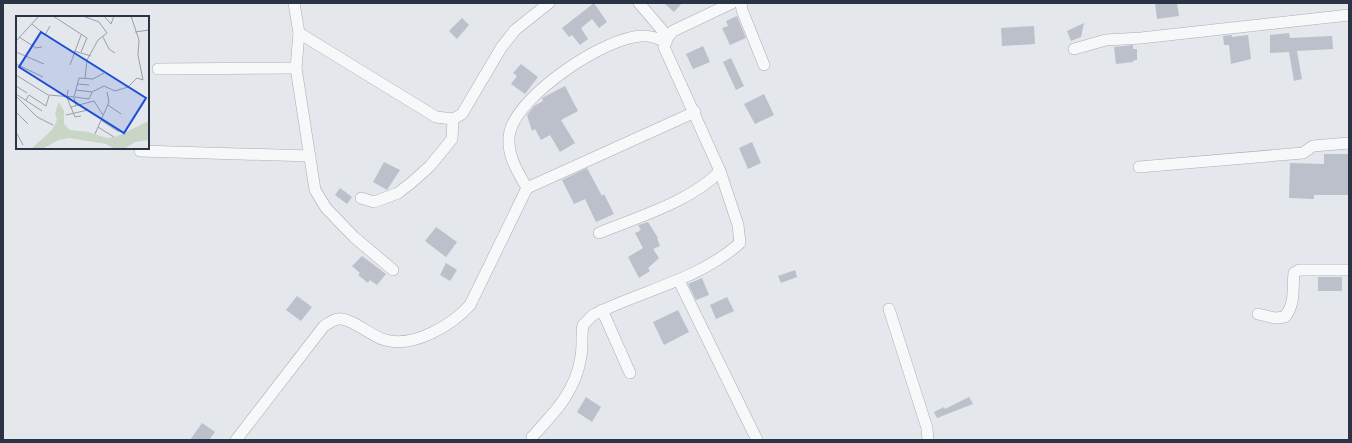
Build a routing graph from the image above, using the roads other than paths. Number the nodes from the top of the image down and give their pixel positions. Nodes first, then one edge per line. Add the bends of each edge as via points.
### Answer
1 (294, 3) edge
2 (549, 3) edge
3 (639, 3) edge
4 (732, 3) edge
5 (741, 3) edge
6 (1349, 15) edge
7 (299, 33) junction
8 (667, 39) junction
9 (1074, 49) dead end
10 (764, 65) dead end
11 (296, 68) junction
12 (158, 69) dead end
13 (695, 112) junction
14 (453, 119) junction
15 (1349, 144) edge
16 (140, 151) dead end
17 (310, 156) junction
18 (1139, 167) dead end
19 (720, 171) junction
20 (527, 188) junction
21 (361, 198) dead end
22 (599, 232) dead end
23 (393, 270) dead end
24 (1349, 270) edge
25 (679, 281) junction
26 (889, 309) dead end
27 (602, 310) junction
28 (1258, 314) dead end
29 (630, 373) dead end
30 (532, 437) dead end
31 (236, 440) edge
32 (756, 440) edge
33 (928, 440) edge

1 - 7 street
2 - 14 street via 510,36 462,114
3 - 8 street
4 - 8 street via 673,30
5 - 10 street
6 - 9 street via 1106,40
7 - 11 street
7 - 14 street via 436,117
8 - 13 street via 664,47
8 - 20 street via 643,36 612,44 565,70 541,89 521,110 510,132 510,150 513,166
11 - 12 street
11 - 17 street
13 - 19 street
13 - 20 street
14 - 21 street via 452,139 430,166 411,183 398,193 374,202
15 - 18 street via 1313,146 1303,153
16 - 17 street
17 - 23 street via 315,190 326,208 354,237
19 - 22 street via 709,183 670,203
19 - 25 street via 738,225 740,243 728,254
20 - 31 street via 470,305 458,318 425,336 404,341 385,340 342,318 332,321 324,326
24 - 28 street via 1299,270 1294,273 1293,303 1285,317 1275,318
25 - 27 street
25 - 32 street
26 - 33 street via 927,428
27 - 29 street
27 - 30 street via 583,325 582,355 566,399

